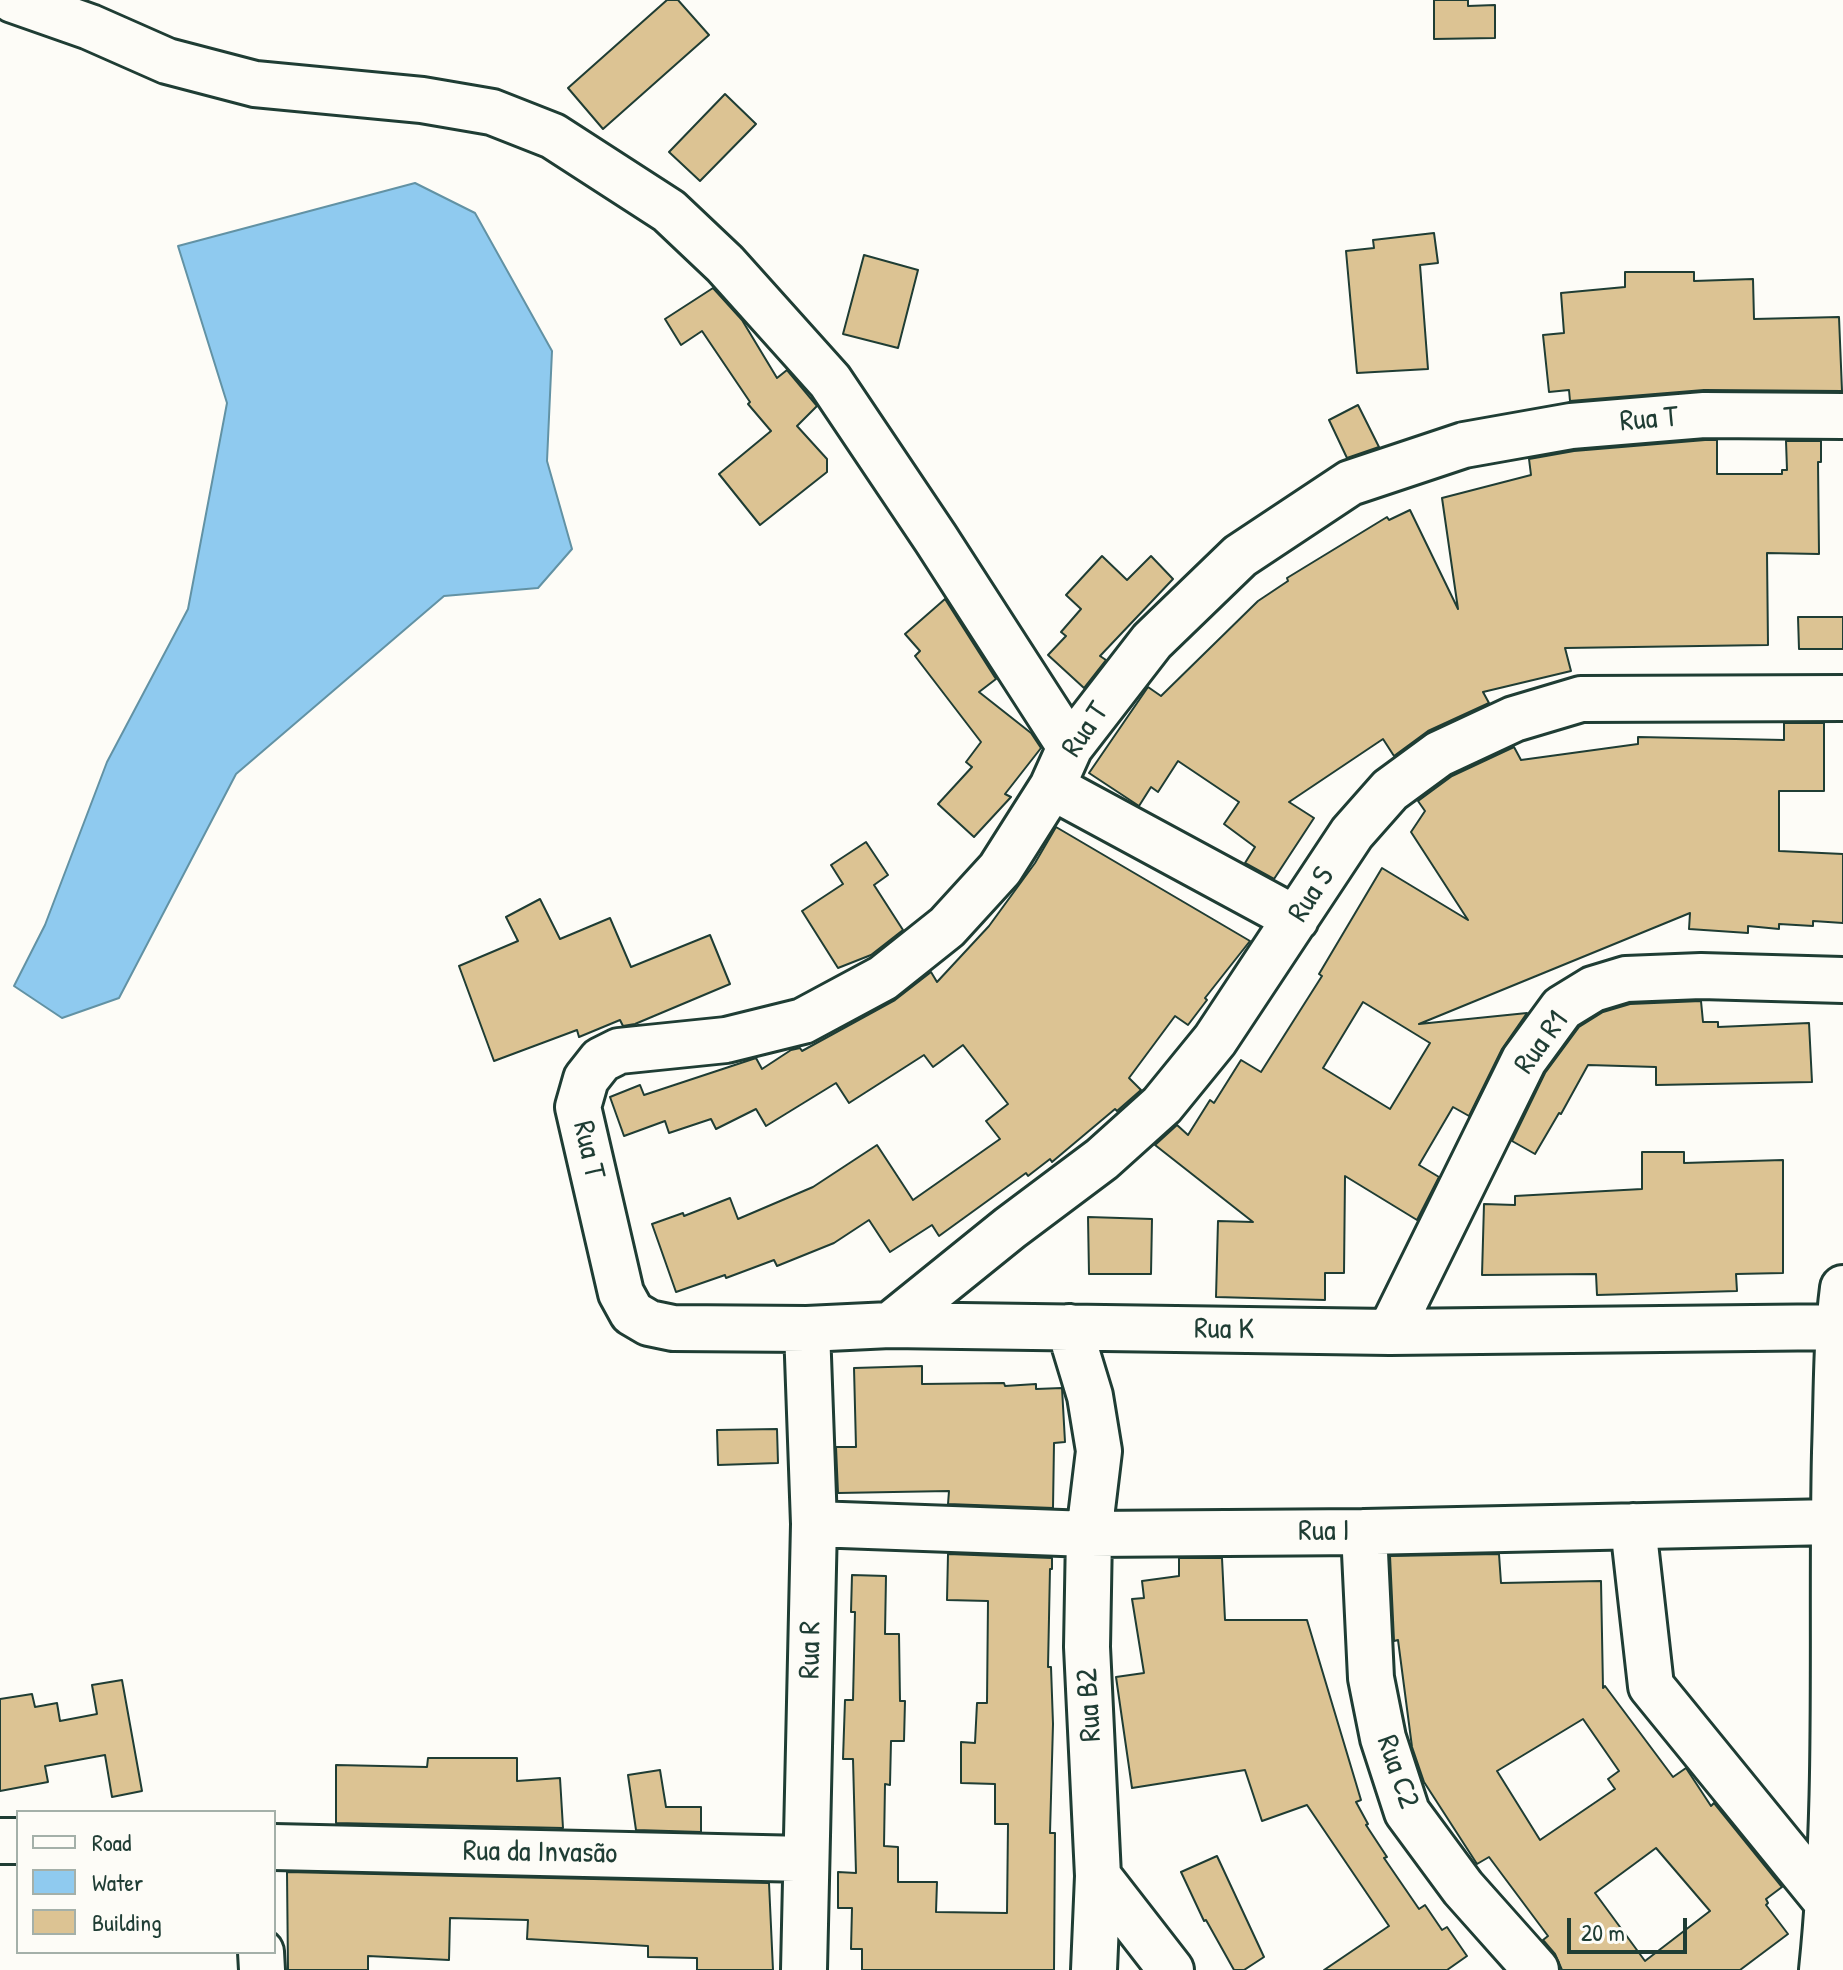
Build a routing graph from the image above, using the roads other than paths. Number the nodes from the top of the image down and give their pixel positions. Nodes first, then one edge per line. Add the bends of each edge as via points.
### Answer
1 (13, 0) edge
2 (1843, 416) edge
3 (1843, 698) edge
4 (1070, 747) junction
5 (1052, 787) junction
6 (1296, 919) junction
7 (1843, 980) edge
8 (621, 1293) joint
9 (1841, 1314) edge
10 (890, 1325) junction
11 (1069, 1327) junction
12 (807, 1329) junction
13 (1390, 1332) junction
14 (1833, 1522) junction
15 (814, 1524) junction
16 (1633, 1526) junction
17 (1364, 1532) junction
18 (1089, 1534) junction
19 (276, 1847) edge
20 (806, 1859) junction
21 (1098, 1876) junction
22 (1827, 1902) junction
23 (804, 1970) edge
24 (1094, 1970) edge
25 (1171, 1970) edge
26 (1536, 1970) edge
27 (1822, 1970) edge

1 - 4 street via 167,61 255,84 492,112 553,136 669,211 725,264 830,381
2 - 4 street, Rua T via 1704,415 1571,426 1464,445 1350,483 1240,556 1152,641
3 - 6 street, Rua S via 1581,699 1514,719 1439,754 1390,790 1352,833
4 - 5 street, Rua T
5 - 6 street
5 - 8 street, Rua T via 1000,869 947,927 883,978 803,1021 726,1040 619,1051 601,1060 586,1079 578,1107
6 - 10 street, Rua S via 1215,1040 1162,1105 1102,1159
7 - 13 street, Rua R1 via 1626,979 1593,989 1562,1008 1524,1060
8 - 12 street, Rua K via 632,1313 673,1328
9 - 13 street, Rua K
9 - 14 street
10 - 11 street, Rua K
10 - 12 street, Rua K
11 - 13 street, Rua K
11 - 18 street, Rua B2 via 1090,1396 1099,1451
12 - 15 street, Rua R
14 - 16 street, Rua I
14 - 22 street via 1834,1741
15 - 18 street, Rua I
15 - 20 street, Rua R
16 - 17 street, Rua I
16 - 22 street via 1651,1686
17 - 18 street, Rua I
17 - 26 street, Rua C2 via 1371,1678 1407,1812 1463,1888
18 - 21 street, Rua B2 via 1087,1647
19 - 20 street, Rua da Invasão
20 - 23 street, Rua R
21 - 24 street, Rua B2
21 - 25 street
22 - 27 street

